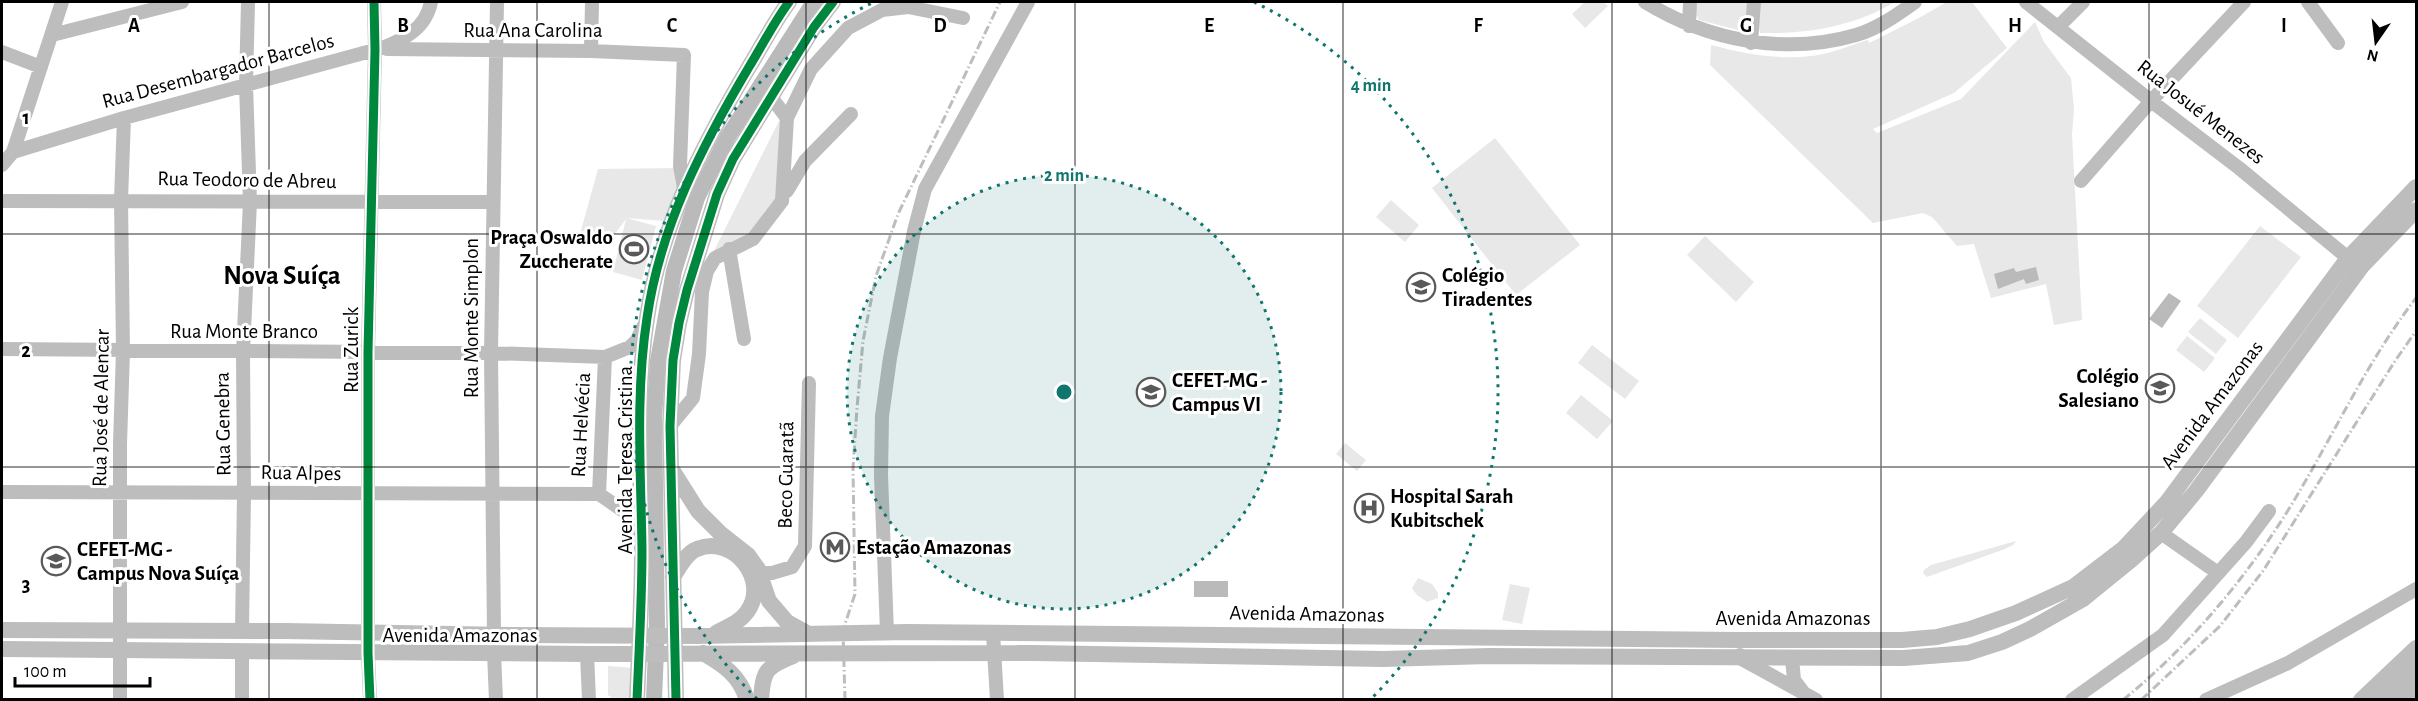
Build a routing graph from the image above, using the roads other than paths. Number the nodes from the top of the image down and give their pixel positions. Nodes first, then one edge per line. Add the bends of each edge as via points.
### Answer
1 (62, 2) edge
2 (182, 2) edge
3 (248, 2) edge
4 (374, 2) edge
5 (431, 2) edge
6 (497, 2) edge
7 (592, 2) edge
8 (833, 2) edge
9 (1028, 2) edge
10 (1645, 2) edge
11 (1689, 2) edge
12 (1754, 2) edge
13 (1915, 2) edge
14 (2026, 2) edge
15 (2083, 2) edge
16 (2244, 2) edge
17 (2308, 2) edge
18 (787, 3) edge
19 (1901, 7) edge
20 (963, 18) dead end
21 (1689, 26) junction
22 (2058, 27) junction
23 (52, 35) junction
24 (1751, 43) junction
25 (2338, 43) dead end
26 (378, 49) junction
27 (496, 51) junction
28 (591, 51) junction
29 (2, 52) edge
30 (41, 67) junction
31 (246, 84) junction
32 (771, 97) junction
33 (2151, 101) junction
34 (851, 114) dead end
35 (124, 118) junction
36 (788, 118) junction
37 (7, 150) edge
38 (2, 165) edge
39 (2081, 181) dead end
40 (2416, 187) edge
41 (684, 188) junction
42 (121, 200) junction
43 (2, 201) edge
44 (782, 201) junction
45 (250, 202) junction
46 (370, 202) junction
47 (493, 202) junction
48 (2416, 210) edge
49 (729, 249) junction
50 (2348, 258) junction
51 (647, 318) junction
52 (744, 339) dead end
53 (2, 349) edge
54 (123, 351) junction
55 (243, 352) junction
56 (368, 352) junction
57 (491, 353) junction
58 (605, 357) junction
59 (809, 382) dead end
60 (670, 426) junction
61 (670, 466) junction
62 (2, 492) edge
63 (120, 493) junction
64 (244, 493) junction
65 (599, 494) junction
66 (368, 495) junction
67 (493, 495) junction
68 (2269, 512) dead end
69 (2161, 533) junction
70 (642, 550) junction
71 (759, 573) junction
72 (2218, 573) junction
73 (673, 577) junction
74 (2416, 589) edge
75 (2, 630) edge
76 (119, 631) junction
77 (242, 631) junction
78 (368, 632) junction
79 (881, 632) junction
80 (808, 633) junction
81 (993, 633) junction
82 (494, 635) junction
83 (1740, 640) junction
84 (701, 644) junction
85 (2416, 648) edge
86 (2, 649) edge
87 (120, 652) junction
88 (242, 652) junction
89 (868, 652) junction
90 (368, 653) junction
91 (494, 653) junction
92 (807, 653) junction
93 (994, 653) junction
94 (587, 654) junction
95 (1740, 658) junction
96 (1792, 658) junction
97 (2416, 668) edge
98 (2416, 689) edge
99 (1810, 696) edge
100 (120, 699) edge
101 (242, 699) edge
102 (370, 699) edge
103 (496, 699) edge
104 (589, 699) edge
105 (637, 699) edge
106 (676, 699) edge
107 (747, 699) edge
108 (761, 699) edge
109 (997, 699) edge
110 (2072, 699) edge
111 (2206, 699) edge
112 (2361, 699) edge
113 (2382, 699) edge
114 (2406, 699) edge

1 - 23 street
2 - 23 street
3 - 31 street, Rua Genebra
4 - 26 street, Rua Zurick
5 - 26 street, Rua Desembargador Barcelos via 424,22 415,31
6 - 27 street, Rua Monte Simplon
7 - 28 street
8 - 32 main road
9 - 79 street via 925,189 914,231 882,416
10 - 21 street
11 - 21 street
12 - 24 street
13 - 19 street
14 - 22 street, Rua Josué Menezes
15 - 22 street
16 - 33 street
17 - 25 street
18 - 41 main road, Avenida Teresa Cristina via 730,98
19 - 24 street via 1856,35 1811,44
20 - 36 street via 908,7 882,10 848,28 811,69
21 - 24 street
22 - 33 street, Rua Josué Menezes
23 - 30 street
26 - 27 street, Rua Ana Carolina
26 - 31 street, Rua Desembargador Barcelos
26 - 46 street, Rua Zurick
27 - 28 street, Rua Ana Carolina
27 - 47 street, Rua Monte Simplon
28 - 41 street, Rua Ana Carolina via 684,55 680,166
29 - 30 street
30 - 37 street
31 - 35 street, Rua Desembargador Barcelos
31 - 45 street, Rua Genebra
32 - 36 street
32 - 60 main road via 733,159 704,232 679,323
33 - 39 street
33 - 50 street, Rua Josué Menezes
34 - 44 street via 805,161
35 - 37 street, Rua Desembargador Barcelos
35 - 42 street, Rua José de Alencar
36 - 44 street
37 - 38 street
40 - 50 main road, Avenida Amazonas
41 - 51 main road, Avenida Teresa Cristina via 671,221
42 - 43 street, Rua Teodoro de Abreu
42 - 45 street, Rua Teodoro de Abreu
42 - 54 street, Rua José de Alencar
44 - 49 street via 753,239
45 - 46 street, Rua Teodoro de Abreu
45 - 55 street, Rua Genebra
46 - 47 street, Rua Teodoro de Abreu
46 - 56 street, Rua Zurick
47 - 57 street, Rua Monte Simplon
48 - 69 main road, Avenida Amazonas via 2362,266
49 - 52 street
49 - 60 street via 715,258 707,271 693,398
50 - 83 main road, Avenida Amazonas via 2167,502 2124,548 2073,586 2016,613 1937,637
51 - 58 street, Rua Monte Branco via 630,347
51 - 70 main road, Avenida Teresa Cristina via 639,422
53 - 54 street, Rua Monte Branco
54 - 55 street, Rua Monte Branco
54 - 63 street, Rua José de Alencar
55 - 56 street, Rua Monte Branco
55 - 64 street, Rua Genebra
56 - 57 street, Rua Monte Branco
56 - 66 street, Rua Zurick
57 - 58 street, Rua Monte Branco
57 - 67 street, Rua Monte Simplon
58 - 65 street, Rua Helvécia
59 - 71 street, Beco Guaratã via 805,546 792,567
60 - 61 main road
61 - 71 main road via 698,511 748,555
61 - 73 main road
62 - 63 street, Rua Alpes
63 - 64 street, Rua Alpes
63 - 76 street, Rua José de Alencar
64 - 66 street, Rua Alpes
64 - 77 street, Rua Genebra
65 - 67 street, Rua Alpes
65 - 70 street via 625,512
66 - 67 street, Rua Alpes
66 - 78 street, Rua Zurick
67 - 82 street, Rua Monte Simplon
68 - 72 street
69 - 72 street
69 - 96 main road, Avenida Amazonas via 2083,599 2002,642 1968,653 1904,658
70 - 105 main road, Avenida Teresa Cristina
71 - 80 main road via 769,601 787,622
72 - 110 street via 2163,635
73 - 84 main road via 696,549 711,547 727,548 750,569 754,600 747,613
73 - 106 main road
74 - 111 street via 2288,663
75 - 76 main road, Avenida Amazonas
76 - 77 main road, Avenida Amazonas
76 - 87 street, Rua José de Alencar
77 - 78 main road, Avenida Amazonas
78 - 82 main road, Avenida Amazonas
78 - 90 street, Rua Zurick
79 - 80 main road, Avenida Amazonas
79 - 81 main road, Avenida Amazonas
79 - 89 main road via 885,642
80 - 84 main road, Avenida Amazonas
81 - 83 main road, Avenida Amazonas
81 - 93 street
82 - 84 main road, Avenida Amazonas via 601,635
83 - 95 street
84 - 92 main road, Avenida Amazonas
84 - 94 main road, Avenida Amazonas
84 - 107 main road via 741,683
85 - 112 main road
86 - 87 main road, Avenida Amazonas
87 - 88 main road, Avenida Amazonas
87 - 100 street, Rua José de Alencar
88 - 90 main road, Avenida Amazonas
88 - 101 street
89 - 92 main road, Avenida Amazonas
89 - 93 main road, Avenida Amazonas
90 - 91 main road, Avenida Amazonas
90 - 102 street, Rua Zurick
91 - 94 main road, Avenida Amazonas
91 - 103 street
92 - 108 main road via 774,664 766,671
93 - 95 main road, Avenida Amazonas via 1383,659
93 - 109 street
94 - 104 street
95 - 96 main road, Avenida Amazonas
95 - 99 street
96 - 99 street via 1794,680
97 - 113 highway
98 - 114 highway

